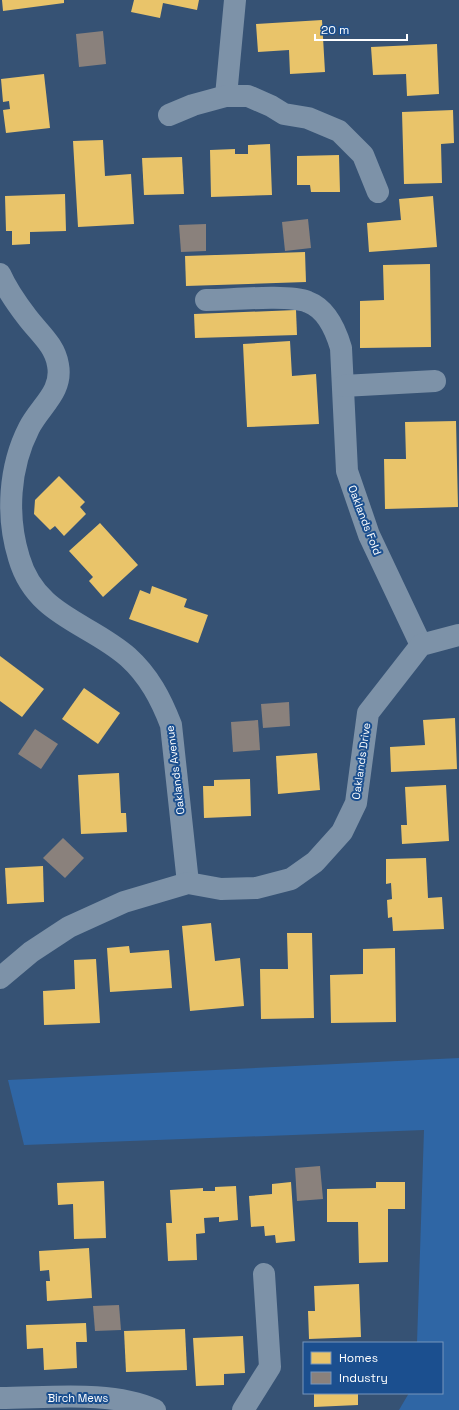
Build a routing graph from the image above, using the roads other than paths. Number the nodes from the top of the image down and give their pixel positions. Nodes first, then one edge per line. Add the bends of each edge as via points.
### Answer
1 (235, 0) edge
2 (226, 96) junction
3 (168, 115) dead end
4 (378, 192) dead end
5 (0, 274) edge
6 (206, 300) dead end
7 (435, 381) dead end
8 (343, 386) junction
9 (459, 636) edge
10 (421, 645) junction
11 (188, 883) junction
12 (0, 978) edge
13 (264, 1274) dead end
14 (0, 1398) edge
15 (155, 1410) edge
16 (243, 1410) edge

1 - 2 street
2 - 3 street
2 - 4 street via 248,96 284,114 308,118 339,131 363,155
5 - 11 street, Oaklands Avenue via 7,290 52,345 58,365 58,385 29,428 12,482 13,531 19,559 45,602 64,617 106,640 128,657 147,678 162,701 171,725
6 - 8 street, Oaklands Fold via 291,298 309,302 323,313 336,330 341,348
7 - 8 street
8 - 10 street, Oaklands Fold via 347,471 369,534
9 - 10 street
10 - 11 street, Oaklands Drive via 368,713 356,803 342,832 315,862 291,879 256,888 221,889
11 - 12 street, Oaklands Drive via 124,902 69,928 31,952
13 - 16 street via 270,1367
14 - 15 street, Birch Mews via 110,1397 142,1404

